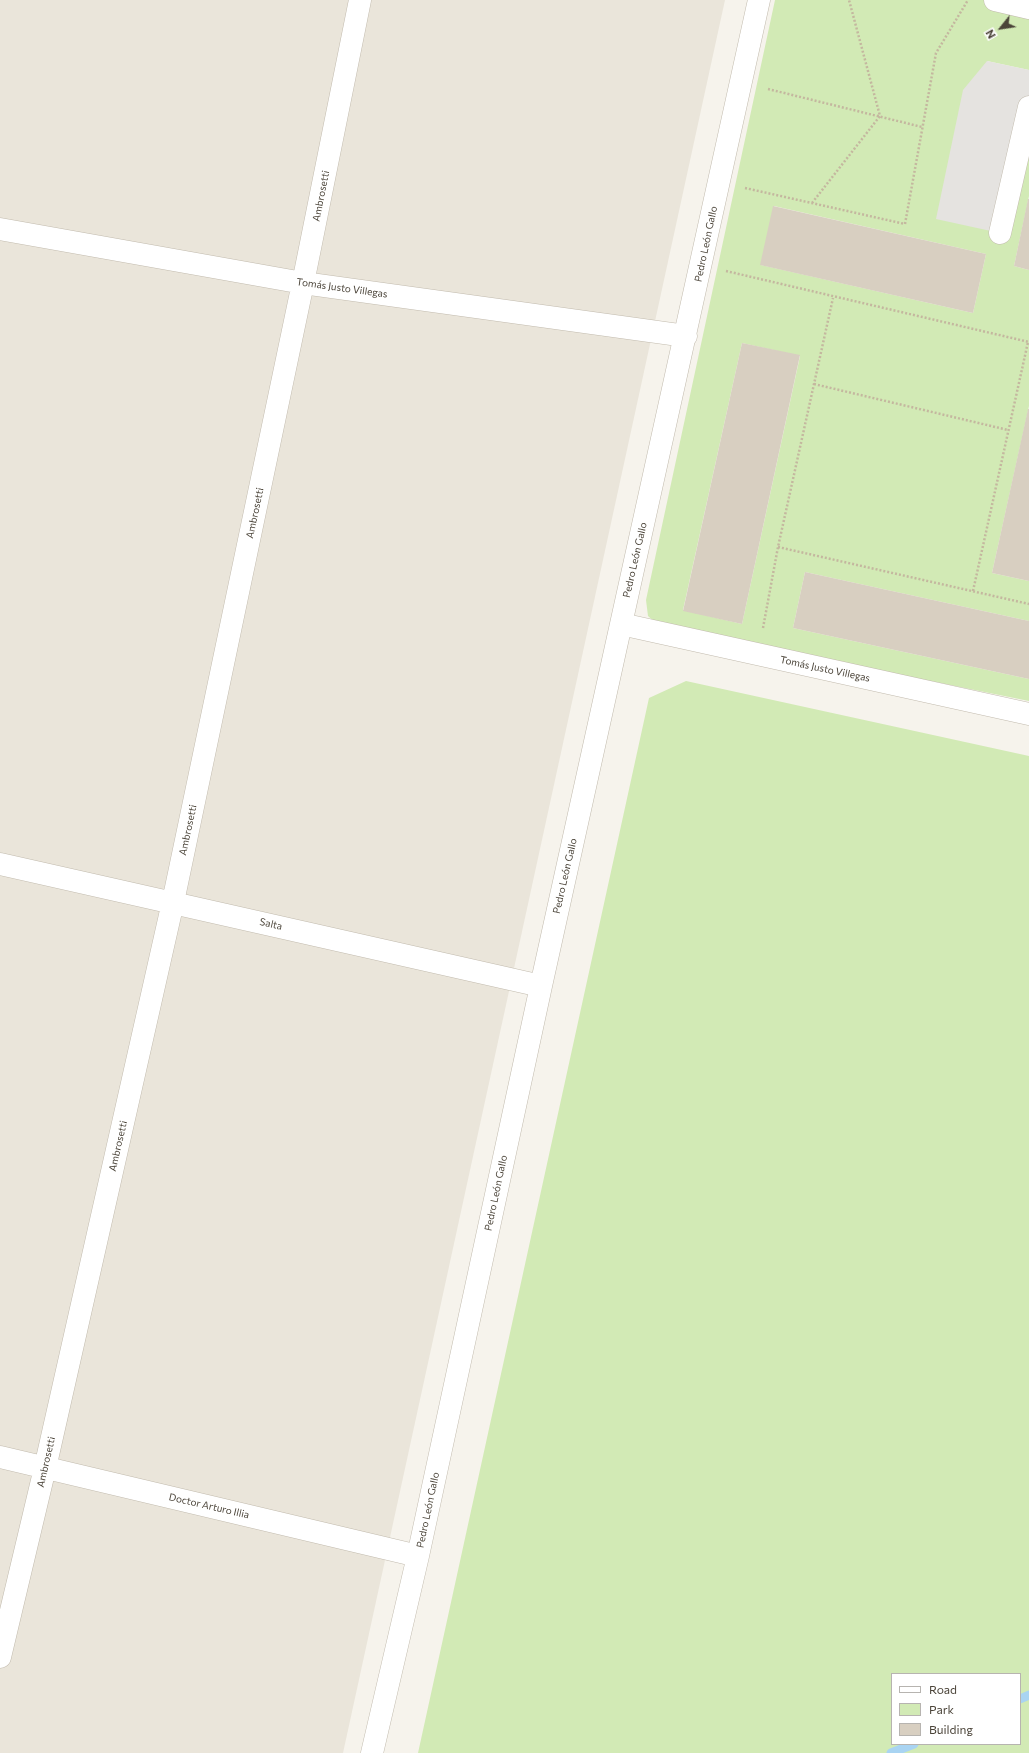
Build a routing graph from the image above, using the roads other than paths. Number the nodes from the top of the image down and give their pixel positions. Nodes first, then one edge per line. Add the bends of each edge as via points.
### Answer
1 (360, 0) edge
2 (760, 0) edge
3 (995, 0) edge
4 (1029, 8) edge
5 (1029, 107) edge
6 (0, 229) edge
7 (1000, 233) dead end
8 (303, 283) junction
9 (686, 336) junction
10 (621, 624) junction
11 (1029, 714) edge
12 (0, 864) edge
13 (173, 902) junction
14 (541, 986) junction
15 (0, 1457) edge
16 (45, 1468) junction
17 (418, 1556) junction
18 (0, 1657) edge
19 (372, 1753) edge

1 - 8 street, Ambrosetti
2 - 9 street, Pedro León Gallo
3 - 4 street
5 - 7 street
6 - 8 street, Tomás Justo Villegas
8 - 9 street, Tomás Justo Villegas
8 - 13 street, Ambrosetti
9 - 10 street, Pedro León Gallo
10 - 11 street, Tomás Justo Villegas
10 - 14 street, Pedro León Gallo
12 - 13 street, Salta
13 - 14 street, Salta
13 - 16 street, Ambrosetti
14 - 17 street, Pedro León Gallo
15 - 16 street, Doctor Arturo Illia
16 - 17 street, Doctor Arturo Illia
16 - 18 street, Ambrosetti
17 - 19 street, Pedro León Gallo

